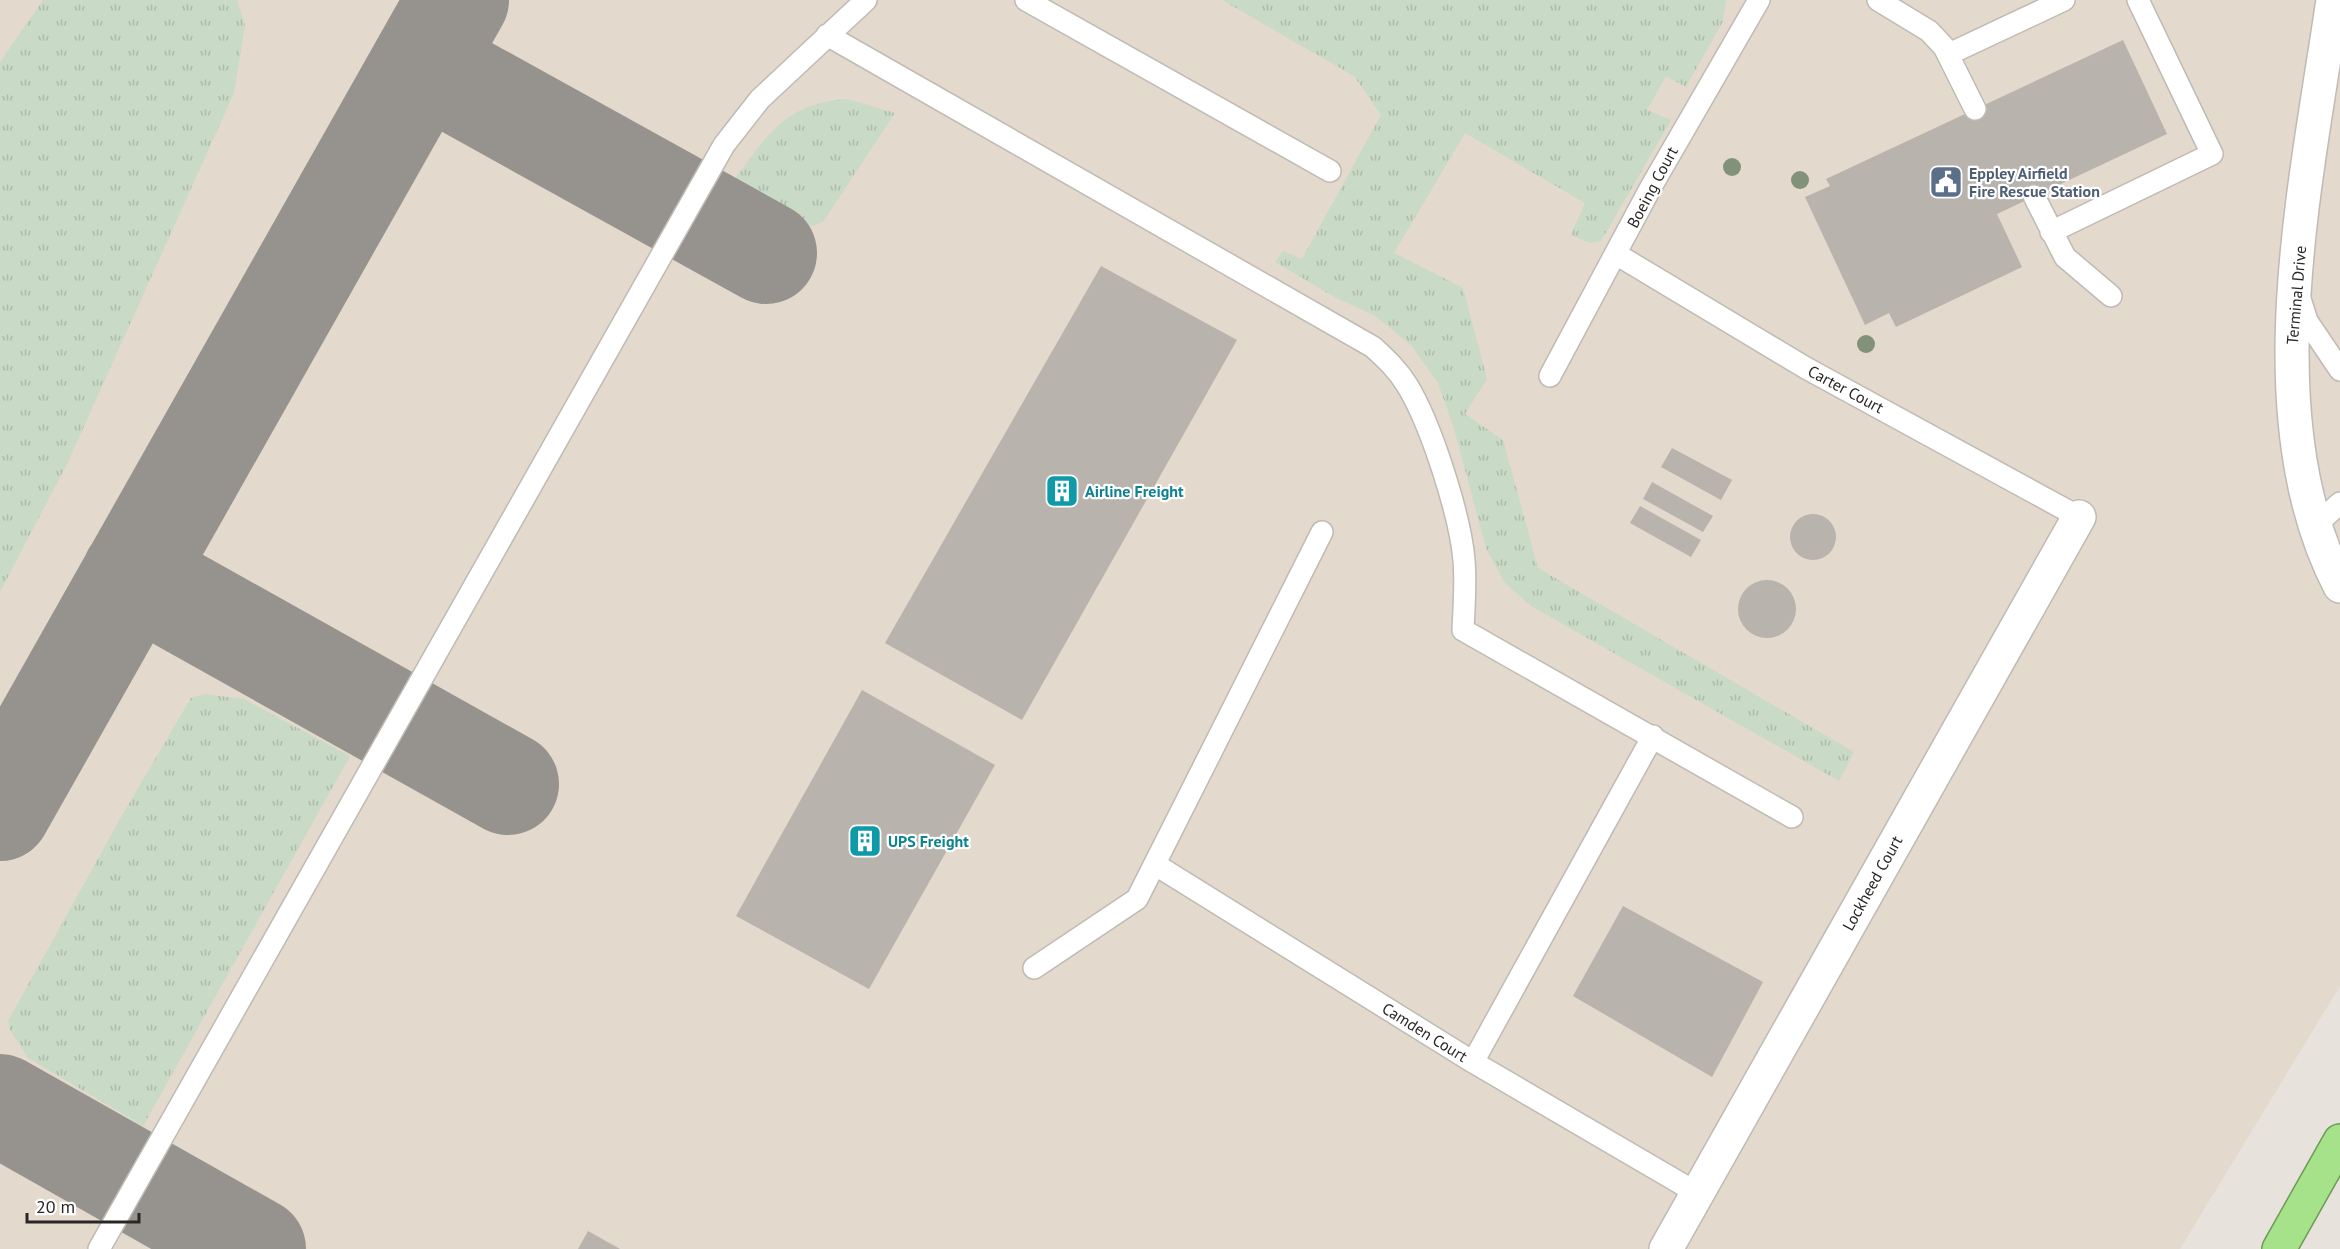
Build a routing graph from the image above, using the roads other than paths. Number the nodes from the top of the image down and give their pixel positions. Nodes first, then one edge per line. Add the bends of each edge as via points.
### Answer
1 (866, 0) edge
2 (1026, 0) edge
3 (1759, 0) edge
4 (1878, 0) edge
5 (2064, 0) edge
6 (2138, 0) edge
7 (2333, 0) edge
8 (827, 35) junction
9 (1949, 54) junction
10 (1975, 109) dead end
11 (1330, 171) dead end
12 (2034, 196) dead end
13 (2051, 232) junction
14 (1616, 254) junction
15 (2295, 284) junction
16 (2111, 296) dead end
17 (2340, 370) edge
18 (1550, 376) dead end
19 (2340, 503) edge
20 (2079, 517) joint
21 (2316, 525) junction
22 (1322, 532) dead end
23 (2340, 586) edge
24 (1653, 736) junction
25 (1792, 817) dead end
26 (1156, 866) junction
27 (1034, 968) dead end
28 (1473, 1062) junction
29 (2340, 1141) edge
30 (1697, 1193) junction
31 (99, 1249) edge
32 (1666, 1249) edge
33 (2279, 1249) edge

1 - 8 lane
2 - 11 lane
3 - 14 lane, Boeing Court
4 - 9 lane via 1929,31
5 - 9 lane
6 - 13 lane via 2212,154
7 - 15 street, Terminal Drive
8 - 24 lane via 1373,347 1407,384 1431,435 1459,529 1466,586 1463,630
8 - 31 lane via 760,99 724,145
9 - 10 lane
12 - 13 lane
13 - 16 lane via 2070,263
14 - 18 lane, Boeing Court
14 - 20 lane, Carter Court via 1806,368
15 - 17 lane via 2307,321
15 - 21 street, Terminal Drive via 2291,354 2295,412 2304,483
19 - 21 lane
20 - 30 street, Lockheed Court
21 - 23 street, Terminal Drive
22 - 26 lane
24 - 25 lane
24 - 28 lane
26 - 27 lane via 1137,899
26 - 28 lane, Camden Court
28 - 30 lane, Camden Court
29 - 33 highway
30 - 32 street, Lockheed Court

